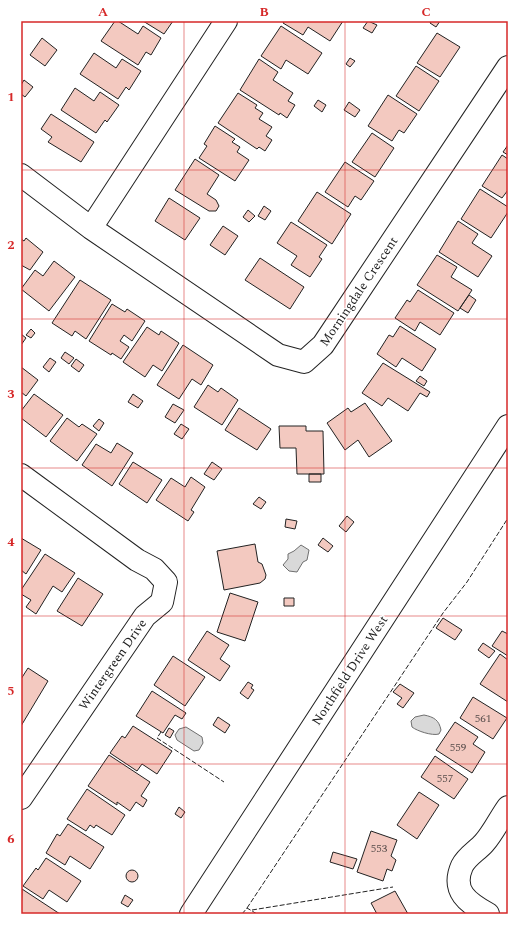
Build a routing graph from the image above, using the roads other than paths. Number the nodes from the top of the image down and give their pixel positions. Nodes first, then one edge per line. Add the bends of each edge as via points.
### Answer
1 (226, 21) edge
2 (508, 67) edge
3 (21, 175) edge
4 (91, 228) junction
5 (508, 426) edge
6 (21, 475) edge
7 (23, 790) edge
8 (508, 807) edge
9 (191, 914) edge
10 (488, 914) edge

1 - 4 street
2 - 4 street, Morningdale Crescent via 324,345 304,362 278,355
3 - 4 street, Morningdale Crescent
5 - 9 street, Northfield Drive West
6 - 7 street, Wintergreen Drive via 137,560 154,569 166,582 162,602 145,616
8 - 10 street via 484,844 462,866 460,876 459,889 463,896

